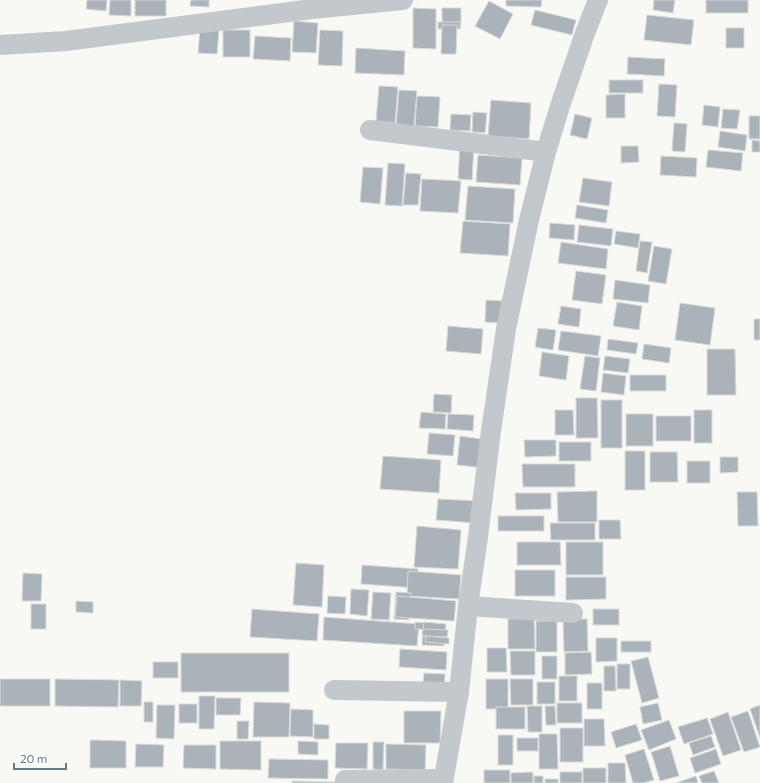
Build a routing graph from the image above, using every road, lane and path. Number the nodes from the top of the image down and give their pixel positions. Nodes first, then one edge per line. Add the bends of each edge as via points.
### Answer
1 (403, 0) edge
2 (598, 0) edge
3 (0, 45) edge
4 (370, 130) dead end
5 (546, 152) junction
6 (474, 607) junction
7 (573, 613) dead end
8 (334, 690) dead end
9 (459, 692) junction
10 (345, 780) dead end
11 (443, 781) edge

1 - 3 street via 312,9 66,41
2 - 5 street via 584,33
4 - 5 street
5 - 6 street via 506,329 478,537
6 - 7 street
6 - 9 street
8 - 9 street
9 - 11 street
10 - 11 street

